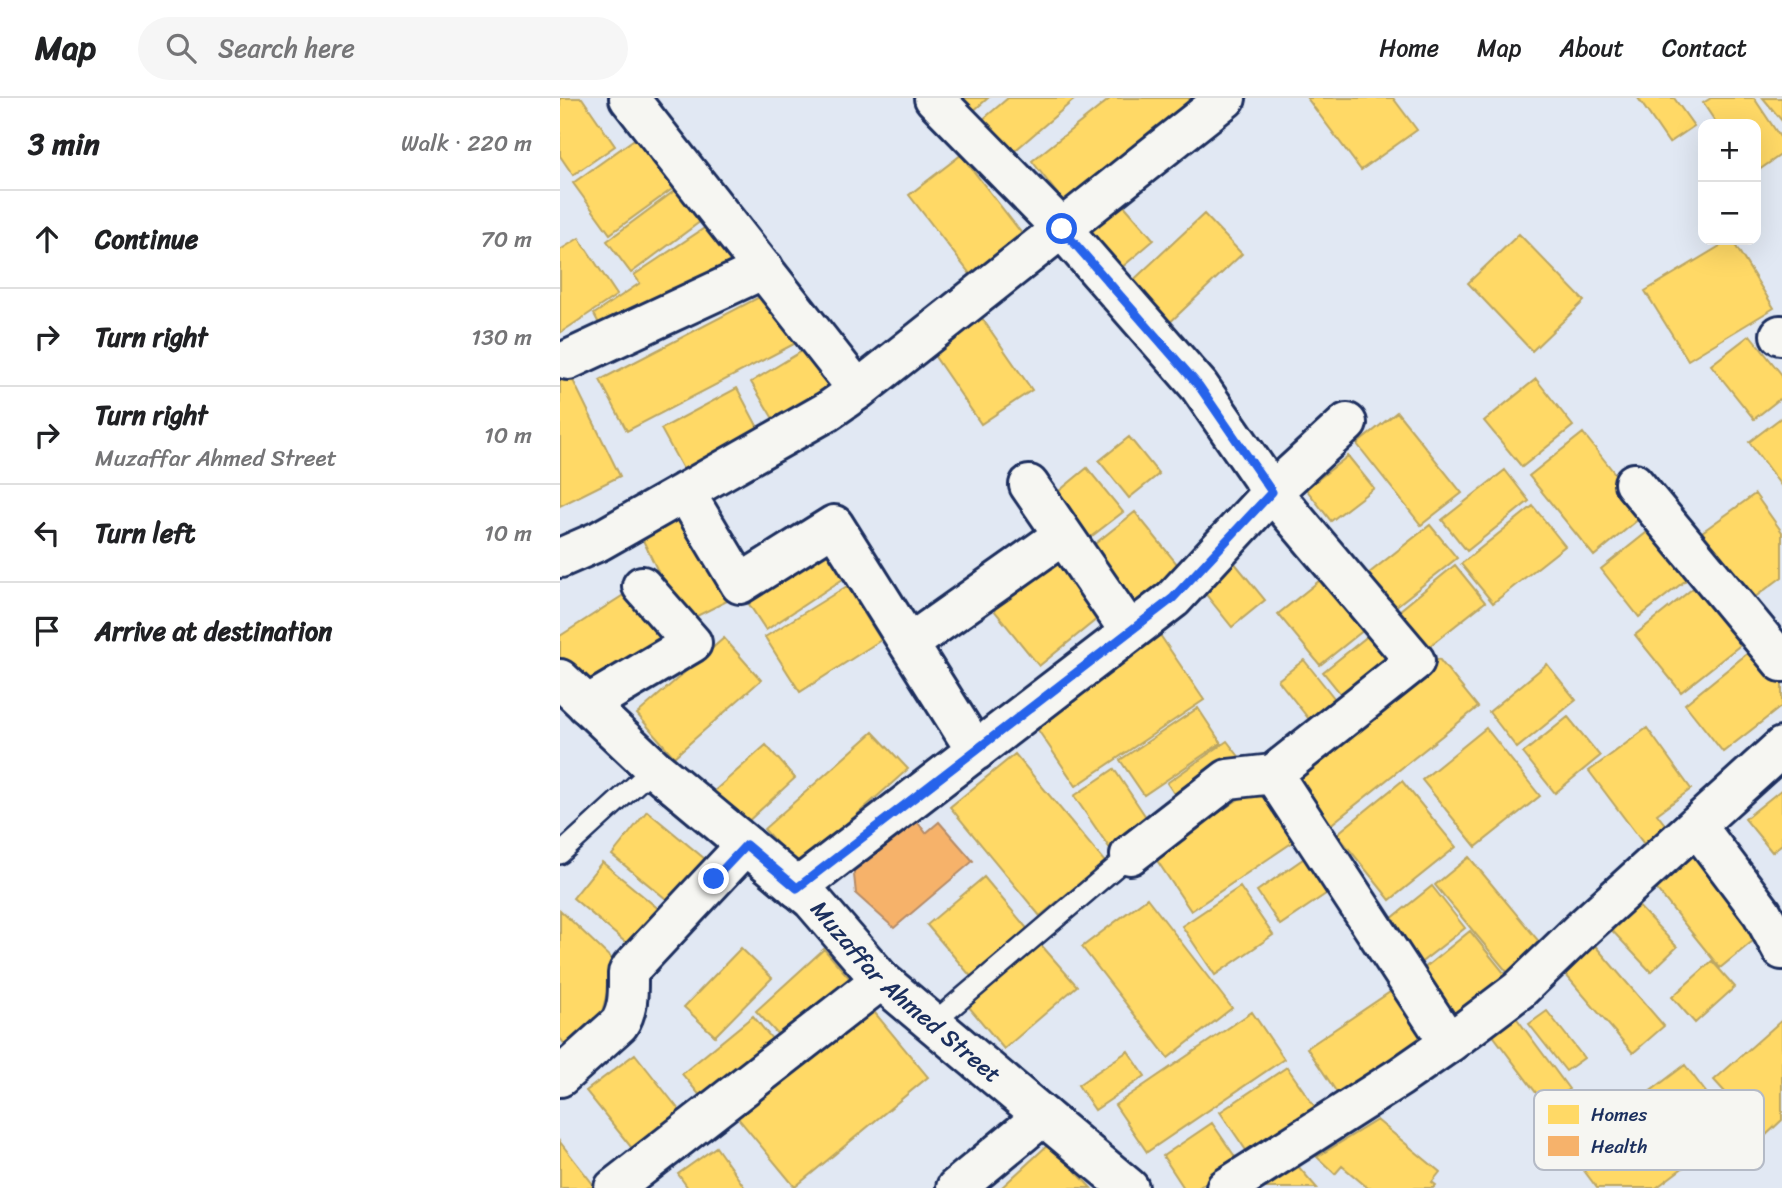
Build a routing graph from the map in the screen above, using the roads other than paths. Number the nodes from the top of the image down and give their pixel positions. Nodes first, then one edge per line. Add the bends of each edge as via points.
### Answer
1 (629, 98) edge
2 (934, 98) edge
3 (1226, 98) edge
4 (1062, 229) junction
5 (764, 269) junction
6 (568, 360) dead end
7 (858, 390) junction
8 (1347, 424) dead end
9 (1634, 483) dead end
10 (1029, 485) dead end
11 (685, 492) junction
12 (1272, 492) junction
13 (1063, 535) junction
14 (560, 558) edge
15 (642, 586) dead end
16 (1130, 632) junction
17 (908, 644) junction
18 (1782, 662) edge
19 (560, 680) edge
20 (587, 705) junction
21 (1782, 747) edge
22 (976, 751) junction
23 (654, 768) junction
24 (1273, 774) junction
25 (1696, 825) junction
26 (746, 845) junction
27 (560, 854) edge
28 (1130, 855) joint
29 (797, 888) junction
30 (1782, 950) edge
31 (881, 980) junction
32 (933, 1023) junction
33 (1449, 1043) junction
34 (560, 1077) edge
35 (1043, 1116) junction
36 (614, 1188) edge
37 (956, 1188) edge
38 (1129, 1188) edge
39 (1226, 1188) edge

1 - 5 street
2 - 4 street
3 - 4 street
4 - 7 street
4 - 12 street via 1199,386
5 - 6 street
5 - 7 street
7 - 11 street
8 - 12 street
9 - 18 street
10 - 13 street
11 - 14 street
11 - 17 street via 740,584 834,525
12 - 16 street via 1173,598
12 - 24 street via 1415,661
13 - 16 street
13 - 17 street
15 - 20 street via 692,643
16 - 22 street
17 - 22 street
19 - 20 street, Muzaffar Ahmed Street
20 - 23 street, Muzaffar Ahmed Street
21 - 25 street
22 - 29 street
23 - 26 street, Muzaffar Ahmed Street
23 - 27 lane
24 - 28 street via 1227,779
24 - 33 street
25 - 30 street via 1762,913
25 - 33 street via 1519,990
26 - 29 street, Muzaffar Ahmed Street
26 - 34 street via 631,968 626,1010 619,1024
28 - 32 lane
29 - 31 street, Muzaffar Ahmed Street
31 - 32 street, Muzaffar Ahmed Street
31 - 36 street
32 - 35 street, Muzaffar Ahmed Street
33 - 39 street
35 - 37 street
35 - 38 street, Muzaffar Ahmed Street

